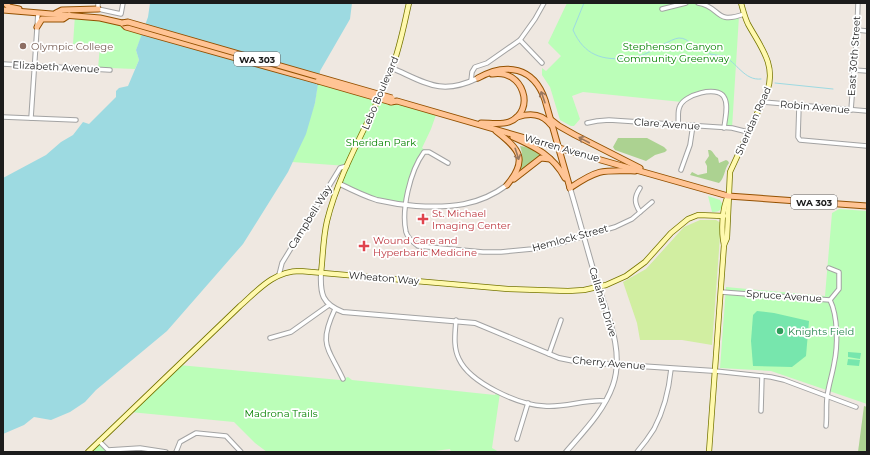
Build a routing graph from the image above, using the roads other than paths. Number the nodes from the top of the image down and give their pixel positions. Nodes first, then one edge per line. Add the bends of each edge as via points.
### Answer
1 (5, 3) edge
2 (98, 3) edge
3 (123, 3) edge
4 (409, 3) edge
5 (544, 3) edge
6 (686, 3) edge
7 (698, 3) edge
8 (741, 3) edge
9 (858, 3) edge
10 (98, 9) junction
11 (3, 10) edge
12 (662, 10) dead end
13 (23, 11) junction
14 (38, 13) junction
15 (55, 14) junction
16 (744, 14) junction
17 (69, 15) junction
18 (37, 27) junction
19 (857, 30) junction
20 (867, 31) edge
21 (520, 40) junction
22 (542, 63) dead end
23 (3, 64) edge
24 (34, 66) junction
25 (392, 68) junction
26 (110, 70) dead end
27 (854, 70) junction
28 (867, 71) edge
29 (478, 78) junction
30 (471, 81) junction
31 (762, 102) junction
32 (800, 106) junction
33 (851, 110) junction
34 (867, 111) edge
35 (3, 117) edge
36 (31, 118) junction
37 (515, 118) junction
38 (550, 119) junction
39 (76, 120) dead end
40 (474, 123) junction
41 (587, 123) dead end
42 (678, 124) junction
43 (693, 126) junction
44 (553, 127) junction
45 (724, 128) junction
46 (494, 129) junction
47 (748, 132) junction
48 (867, 146) edge
49 (550, 159) junction
50 (448, 163) dead end
51 (348, 166) junction
52 (681, 170) dead end
53 (643, 171) junction
54 (657, 176) junction
55 (340, 184) junction
56 (507, 185) junction
57 (570, 188) junction
58 (640, 188) dead end
59 (728, 196) junction
60 (652, 202) dead end
61 (406, 205) junction
62 (867, 206) edge
63 (640, 212) junction
64 (724, 216) junction
65 (584, 236) junction
66 (724, 245) junction
67 (829, 268) dead end
68 (321, 273) junction
69 (279, 274) junction
70 (599, 287) junction
71 (721, 292) junction
72 (830, 300) junction
73 (329, 305) junction
74 (334, 309) junction
75 (456, 320) junction
76 (561, 320) dead end
77 (270, 338) dead end
78 (549, 354) junction
79 (616, 364) junction
80 (671, 369) junction
81 (715, 371) junction
82 (762, 376) junction
83 (343, 379) dead end
84 (827, 397) junction
85 (605, 402) junction
86 (528, 403) junction
87 (856, 407) dead end
88 (761, 411) dead end
89 (826, 426) dead end
90 (517, 439) dead end
91 (99, 441) junction
92 (107, 451) edge
93 (88, 452) edge
94 (166, 452) edge
95 (176, 452) edge
96 (241, 452) edge
97 (566, 452) edge
98 (637, 452) edge
99 (710, 452) edge

1 - 13 main road
2 - 10 street
3 - 10 street via 121,14
4 - 25 main road, Lebo Boulevard
5 - 21 street
6 - 12 street
7 - 16 street via 710,7 723,18
8 - 16 main road, Sheridan Road
9 - 19 street, East 30th Street
10 - 15 main road via 62,10
11 - 13 main road, WA 303
13 - 14 main road, WA 303
14 - 15 main road, WA 303
14 - 18 street
15 - 17 main road, WA 303
16 - 31 main road, Sheridan Road via 770,66 770,83
17 - 18 main road via 63,19 42,19
17 - 40 main road, Warren Avenue / WA 303, bridge via 100,18
18 - 24 street
19 - 20 street
19 - 27 street, East 30th Street
21 - 22 street
21 - 30 street via 475,67
23 - 24 street, Elizabeth Avenue
24 - 26 street, Elizabeth Avenue
24 - 36 street
25 - 30 street via 442,87
25 - 51 main road, Lebo Boulevard
27 - 28 street
27 - 33 street, East 30th Street
29 - 30 street
29 - 37 main road via 502,73 515,79 524,96 523,106
38 -> 29 main road via 540,89 531,77 524,73 501,69
31 - 32 street, Robin Avenue
31 - 47 main road, Sheridan Road
32 - 33 street, Robin Avenue
32 - 48 street via 800,140
33 - 34 street, Robin Avenue
35 - 36 street
36 - 39 street
37 - 40 main road via 499,124
37 - 44 main road via 535,114 544,118
38 - 44 main road
54 -> 38 main road via 610,154
40 - 46 main road, Warren Avenue / WA 303
41 - 42 street, Clare Avenue via 605,120
42 - 43 street, Clare Avenue
42 - 45 street via 682,102 714,91 722,94 725,99
43 - 45 street, Clare Avenue
43 - 52 street via 690,145
44 - 57 main road
45 - 47 street, Clare Avenue
46 - 49 main road via 531,145
46 - 53 main road, Warren Avenue / WA 303, bridge
46 -> 56 main road via 514,146 519,156 518,169
47 - 59 main road, Sheridan Road via 730,172
49 - 56 main road via 538,160
49 - 57 main road via 561,170
50 - 61 street via 427,151 422,155 413,174
51 - 55 main road, Lebo Boulevard
51 - 69 street, Campbell Way via 340,168 282,263
53 - 54 main road, Warren Avenue / WA 303
53 - 57 main road via 601,171
54 - 59 main road, Warren Avenue / WA 303
55 - 61 street via 378,200
55 - 68 main road, Lebo Boulevard via 325,229
56 - 61 street via 482,199 456,206
57 - 65 street, Callahan Drive
58 - 63 street via 635,195 635,205
59 - 62 main road, WA 303
59 - 64 main road, Sheridan Road
59 - 66 main road, Sheridan Road
60 - 63 street, Hemlock Street
61 - 65 street, Hemlock Street via 406,233 418,246 500,252 532,249
63 - 65 street, Hemlock Street via 632,219 614,227
64 - 66 main road, Sheridan Road
64 - 70 main road, Wheaton Way via 698,215 688,219 638,267 622,278
65 - 70 street, Callahan Drive
66 - 71 main road, Sheridan Road
67 - 72 street, Spruce Avenue via 839,272 839,290
68 - 69 main road, Wheaton Way via 294,271
68 - 70 main road, Wheaton Way via 508,289 568,291
68 - 73 street, Cherry Avenue via 320,287 323,298
69 - 91 main road via 240,306
70 - 79 street, Callahan Drive via 614,335
71 - 72 street, Spruce Avenue
71 - 81 main road, Sheridan Road
72 - 84 street via 836,324 836,345
73 - 74 street, Cherry Avenue
73 - 77 street via 291,332
74 - 75 street, Cherry Avenue via 351,313
74 - 83 street via 326,331 326,343
75 - 78 street, Cherry Avenue via 481,324
75 - 86 street via 457,354 466,371 493,390
76 - 78 street
78 - 79 street, Cherry Avenue via 579,362
79 - 80 street, Cherry Avenue
79 - 85 street, Callahan Drive via 613,385
80 - 81 street, Cherry Avenue
80 - 98 street via 670,385 660,415
81 - 82 street, Cherry Avenue
81 - 99 main road, Sheridan Road
82 - 84 street, Cherry Avenue via 784,380
82 - 88 street
84 - 87 street, Cherry Avenue
84 - 89 street
85 - 86 street via 597,400 565,406
85 - 97 street, Callahan Drive
86 - 90 street
91 - 92 street
91 - 93 main road
92 - 94 street via 140,448
95 - 96 street via 180,442 196,433 226,436

